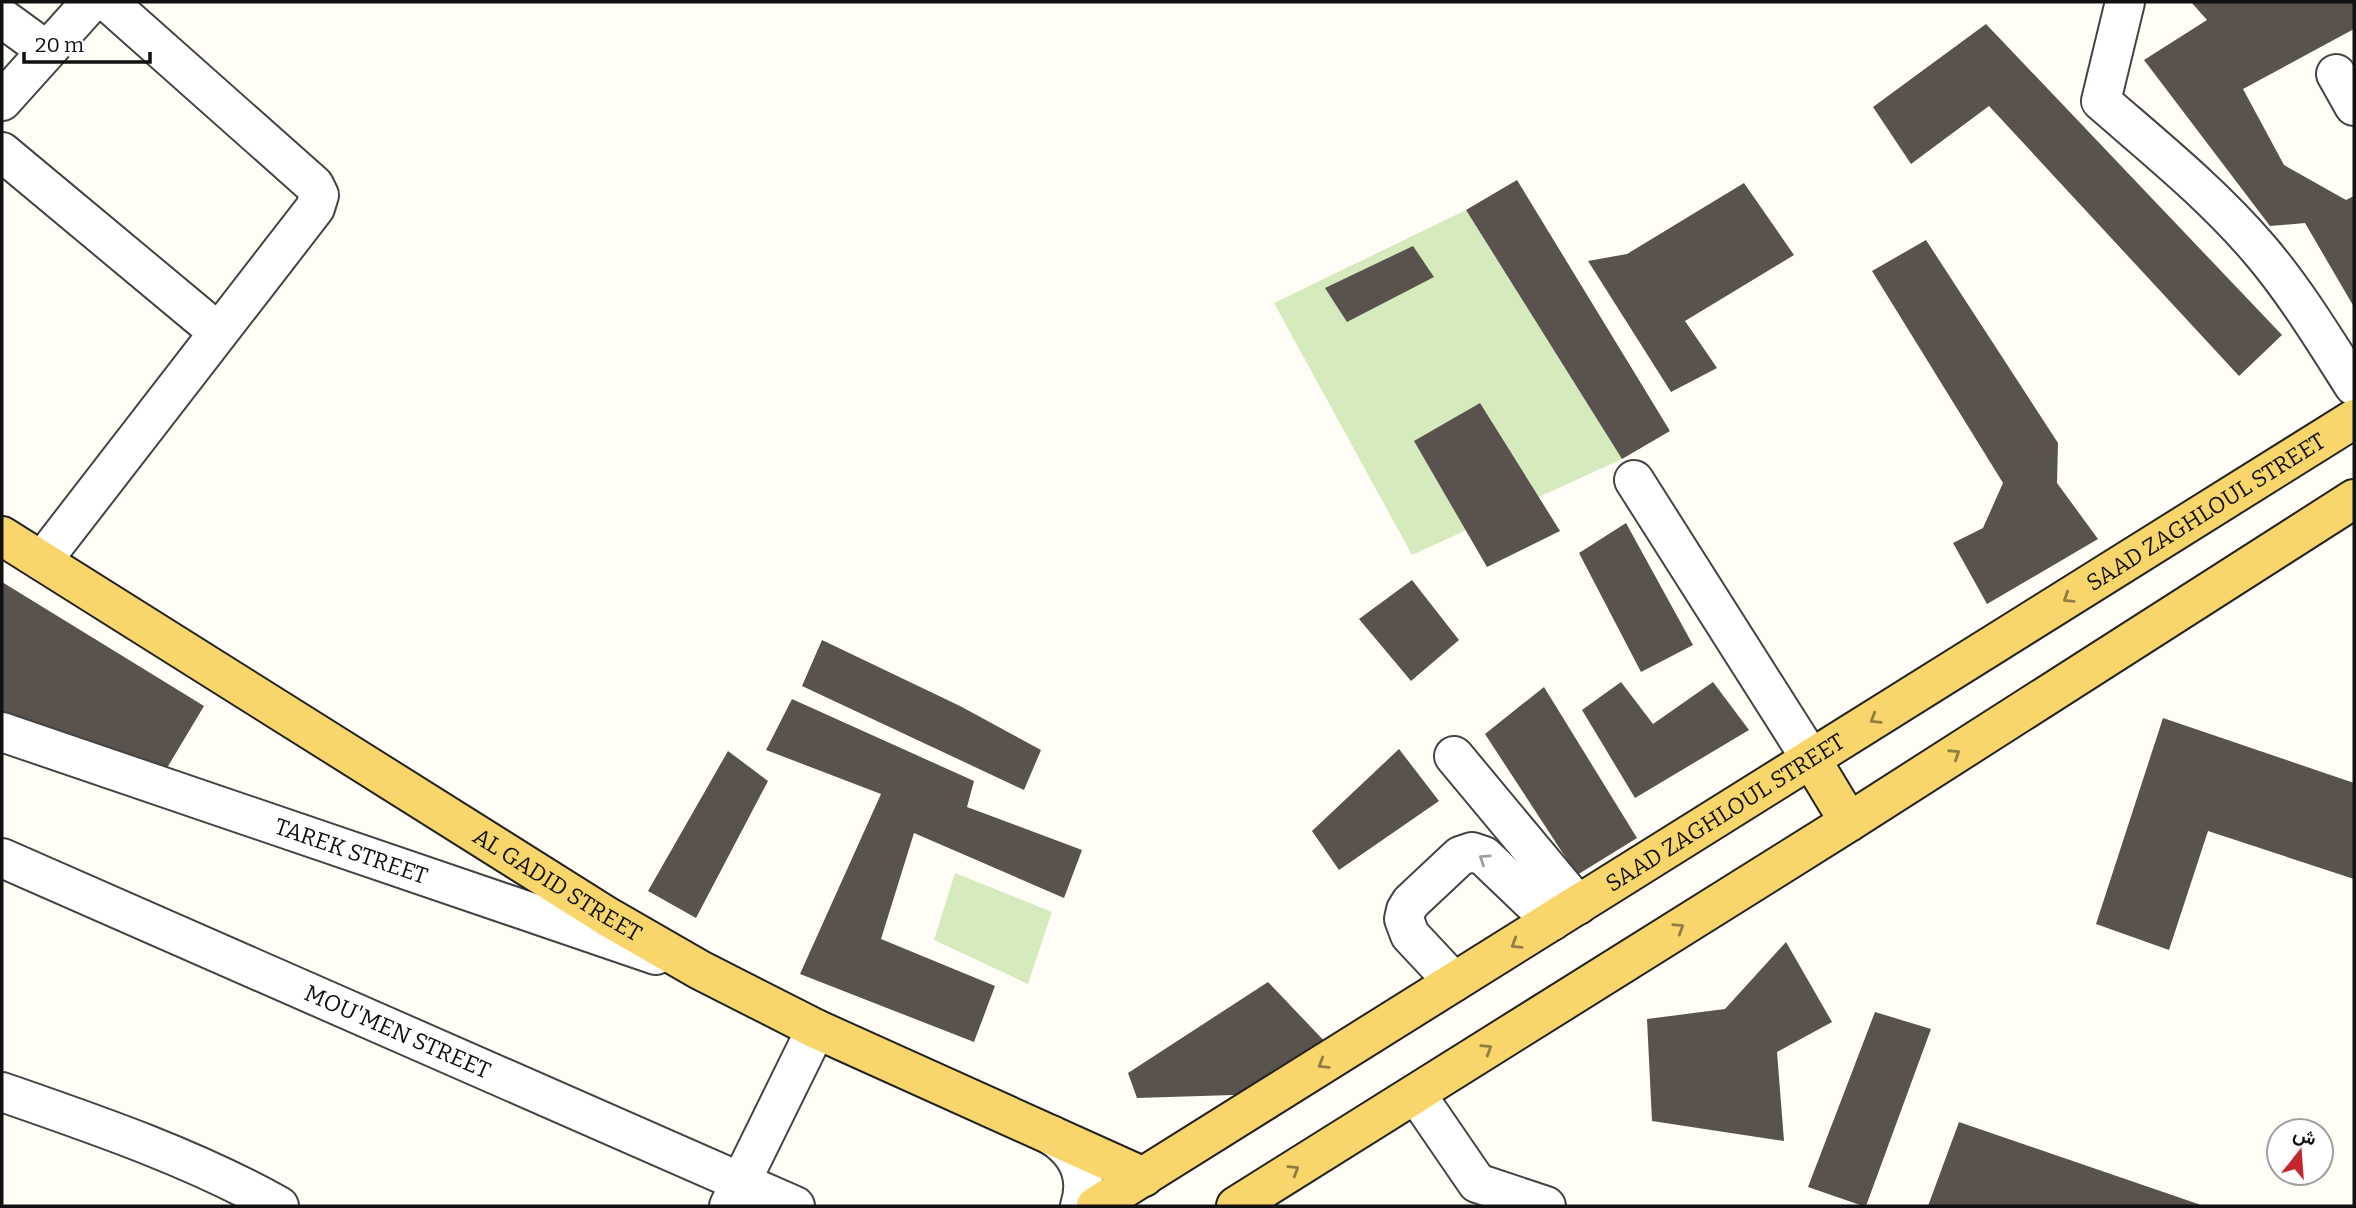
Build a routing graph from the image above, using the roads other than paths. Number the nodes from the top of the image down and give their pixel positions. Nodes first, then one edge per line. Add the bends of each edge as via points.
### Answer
1 (91, 2) edge
2 (108, 2) edge
3 (2125, 2) edge
4 (2, 18) edge
5 (46, 50) junction
6 (2, 100) edge
7 (2, 152) edge
8 (218, 332) junction
9 (2354, 386) edge
10 (2354, 419) edge
11 (1634, 480) dead end
12 (2354, 499) edge
13 (2, 536) edge
14 (42, 561) junction
15 (2, 732) edge
16 (1454, 756) dead end
17 (1811, 760) junction
18 (1849, 822) junction
19 (2, 858) edge
20 (1565, 913) junction
21 (700, 970) junction
22 (1454, 982) junction
23 (816, 1029) junction
24 (2, 1092) edge
25 (1416, 1094) junction
26 (1051, 1135) junction
27 (1144, 1177) junction
28 (736, 1195) edge
29 (279, 1206) edge
30 (795, 1206) edge
31 (1080, 1206) edge
32 (1096, 1206) edge
33 (1236, 1206) edge
34 (1546, 1206) edge

1 - 5 street
2 - 8 street via 314,185 318,195 315,208
3 - 9 street via 2101,102 2189,178 2258,247 2301,302
4 - 5 street
5 - 6 street
7 - 8 street
8 - 14 street
10 -> 17 main road, SAAD ZAGHLOUL STREET
11 - 17 street
18 -> 12 main road
13 - 14 main road, AL GADID STREET
14 - 21 main road, AL GADID STREET
15 - 21 street, TAREK STREET
16 - 20 street
17 - 18 main road
17 - 20 main road, SAAD ZAGHLOUL STREET
25 -> 18 main road
19 - 28 street, MOU'MEN STREET
20 -> 22 main road, SAAD ZAGHLOUL STREET
20 -> 22 street via 1484,856 1472,852 1460,856 1410,902 1404,919 1409,935
21 - 23 main road, AL GADID STREET
22 -> 27 main road, SAAD ZAGHLOUL STREET
23 - 26 main road, AL GADID STREET
23 - 28 street
24 - 29 street via 106,1127
33 -> 25 main road
25 - 34 street via 1477,1183
26 - 27 main road, AL GADID STREET
26 - 31 street via 1076,1156 1084,1187
27 - 32 main road, SAAD ZAGHLOUL STREET
28 - 30 street, MOU'MEN STREET

